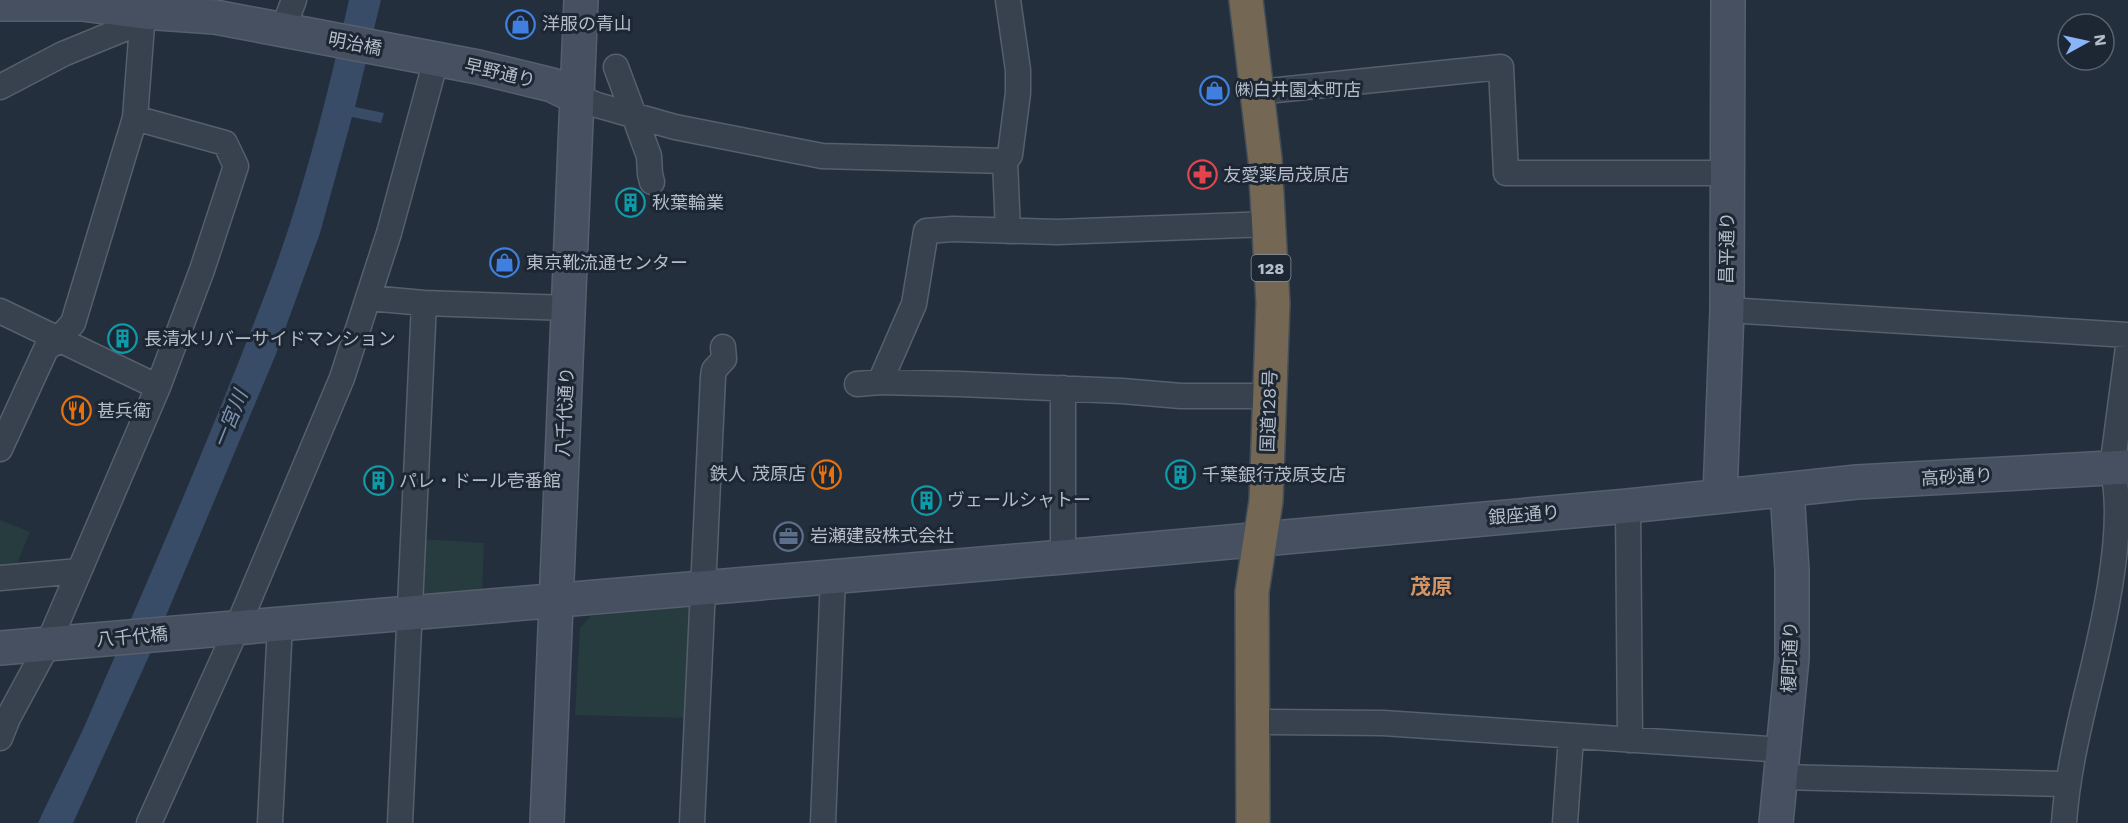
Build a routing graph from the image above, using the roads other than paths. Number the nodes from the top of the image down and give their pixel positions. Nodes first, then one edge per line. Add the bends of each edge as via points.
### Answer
1 (581, 0) edge
2 (1008, 0) edge
3 (1246, 0) edge
4 (1728, 0) edge
5 (82, 2) edge
6 (0, 4) edge
7 (144, 12) junction
8 (289, 20) edge
9 (428, 58) junction
10 (616, 67) dead end
11 (0, 87) edge
12 (1258, 92) junction
13 (578, 97) junction
14 (633, 115) junction
15 (135, 118) junction
16 (1005, 161) junction
17 (1728, 173) junction
18 (652, 182) dead end
19 (1270, 224) junction
20 (1008, 231) junction
21 (369, 298) junction
22 (424, 303) junction
23 (569, 308) junction
24 (1727, 310) junction
25 (0, 311) edge
26 (2128, 335) edge
27 (59, 339) junction
28 (723, 347) dead end
29 (2128, 347) edge
30 (158, 387) junction
31 (1063, 388) junction
32 (1269, 396) junction
33 (0, 449) edge
34 (2120, 468) edge
35 (1787, 490) junction
36 (1720, 496) junction
37 (1628, 506) junction
38 (1261, 538) junction
39 (1064, 557) junction
40 (79, 571) junction
41 (833, 577) junction
42 (0, 578) edge
43 (703, 587) junction
44 (556, 600) junction
45 (409, 613) junction
46 (280, 625) junction
47 (227, 629) junction
48 (59, 643) junction
49 (0, 648) edge
50 (3, 725) edge
51 (1253, 725) junction
52 (1571, 737) junction
53 (1630, 741) junction
54 (1782, 763) junction
55 (2067, 784) junction
56 (149, 823) edge
57 (270, 823) edge
58 (400, 823) edge
59 (547, 823) edge
60 (692, 823) edge
61 (824, 823) edge
62 (1253, 823) edge
63 (1564, 823) edge
64 (1776, 823) edge
65 (2064, 823) edge

1 - 13 street, 八千代通り
2 - 16 street via 1018,93 1010,155
3 - 12 highway, 国道128号 / 128
4 - 17 street, 昌平通り
5 - 6 street
5 - 7 street
7 - 8 street
7 - 11 street via 124,29 63,54
7 - 15 street
8 - 9 street, 明治橋
9 - 13 street, 早野通り via 552,85
9 - 21 street via 410,158
10 - 14 street
12 - 17 street via 1501,67 1506,173
12 - 19 highway, 国道128号 / 128
13 - 14 street
13 - 23 street, 八千代通り
14 - 16 street via 822,156
14 - 18 street via 650,156
15 - 27 street via 73,323
15 - 30 street via 225,143 236,166
16 - 20 street
17 - 24 street, 昌平通り
19 - 20 street
19 - 32 highway, 国道128号 / 128 via 1273,303
20 - 31 street via 926,231 914,304 869,383
21 - 22 street
21 - 47 street via 342,378
22 - 23 street
22 - 45 street
23 - 44 street, 八千代通り
24 - 26 street
24 - 36 street, 昌平通り
25 - 27 street
27 - 30 street
27 - 33 street via 46,349
28 - 43 street via 724,359 713,377
29 - 34 street
30 - 40 street
31 - 32 street via 1181,396
31 - 39 street
32 - 38 highway, 国道128号 / 128
34 - 35 street, 高砂通り via 1857,482
34 - 55 street via 2118,560
35 - 36 street, 銀座通り
35 - 54 street, 榎町通り via 1792,658
36 - 37 street, 銀座通り
37 - 38 street, 銀座通り
37 - 53 street
38 - 39 street, 銀座通り
38 - 51 highway, 国道128号 / 128 via 1252,592
39 - 41 street, 銀座通り
40 - 42 street
40 - 48 street
41 - 43 street, 銀座通り
41 - 61 street
43 - 44 street, 八千代橋
43 - 60 street
44 - 45 street, 八千代橋
44 - 59 street, 八千代通り
45 - 46 street, 八千代橋
45 - 58 street
46 - 47 street, 八千代橋
46 - 57 street
47 - 48 street, 八千代橋
47 - 56 street
48 - 49 street, 八千代橋
48 - 50 street
51 - 52 street via 1372,723
51 - 62 highway, 国道128号 / 128
52 - 53 street
52 - 63 street
53 - 54 street
54 - 55 street
54 - 64 street, 榎町通り
55 - 65 street

